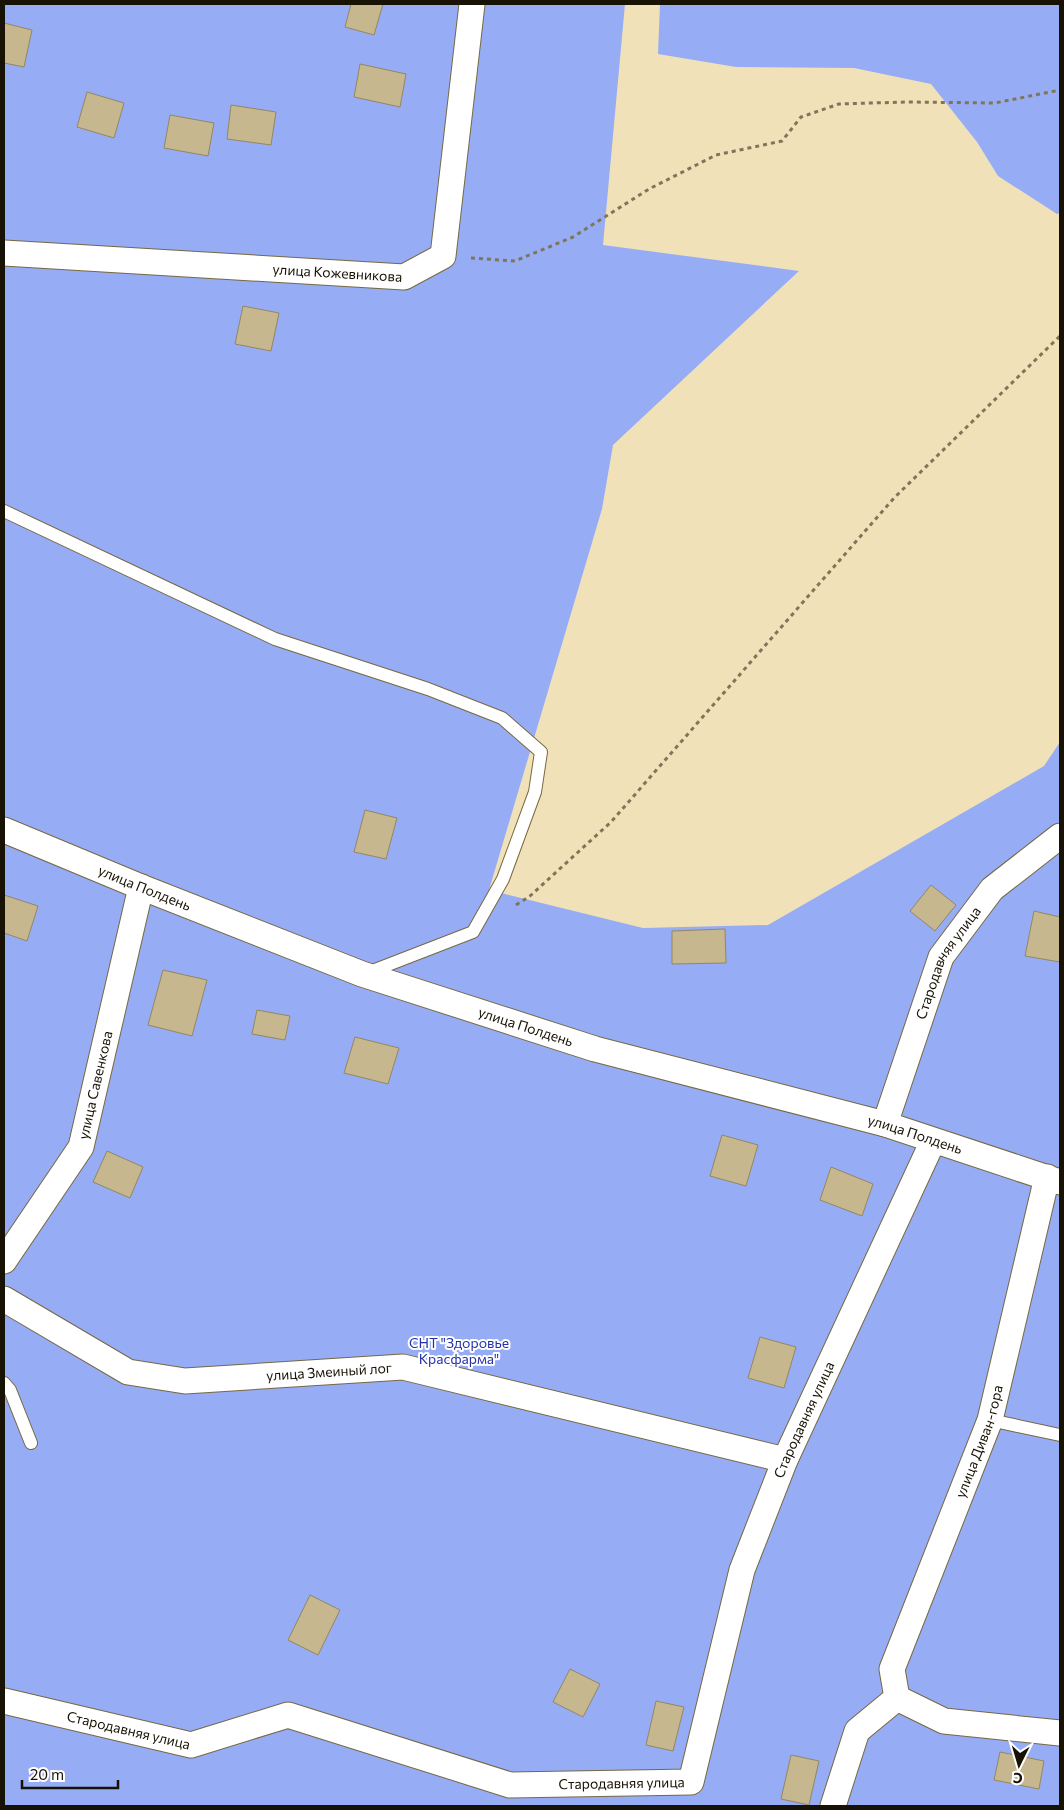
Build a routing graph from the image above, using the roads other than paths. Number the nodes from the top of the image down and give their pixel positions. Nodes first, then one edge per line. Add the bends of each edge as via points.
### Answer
1 (472, 4) edge
2 (4, 253) edge
3 (4, 511) edge
4 (4, 830) edge
5 (1060, 836) edge
6 (141, 888) junction
7 (362, 974) junction
8 (885, 1124) junction
9 (933, 1140) junction
10 (1054, 1180) edge
11 (4, 1261) edge
12 (4, 1299) edge
13 (4, 1383) edge
14 (990, 1420) junction
15 (1060, 1436) edge
16 (32, 1443) dead end
17 (786, 1460) junction
18 (897, 1698) junction
19 (4, 1701) edge
20 (1060, 1733) edge
21 (834, 1806) edge

1 - 2 street, улица Кожевникова via 443,256 404,276
3 - 7 lane via 275,639 428,689 502,718 541,752 535,792 503,879 473,932
4 - 6 street, улица Полдень
5 - 8 street, Стародавняя улица via 992,888 941,957
6 - 7 street, улица Полдень
6 - 11 street, улица Савенкова via 80,1147
7 - 8 street, улица Полдень via 595,1049
8 - 9 street, улица Полдень
9 - 10 street, улица Полдень
9 - 17 street, Стародавняя улица
10 - 14 street, улица Диван-гора
12 - 17 street, улица Змеиный лог via 128,1372 185,1381 403,1368
13 - 16 lane
14 - 15 lane
14 - 18 street, улица Диван-гора via 892,1669
17 - 19 street, Стародавняя улица via 742,1570 691,1782 510,1785 288,1716 191,1744
18 - 20 street via 944,1721
18 - 21 street via 856,1731

